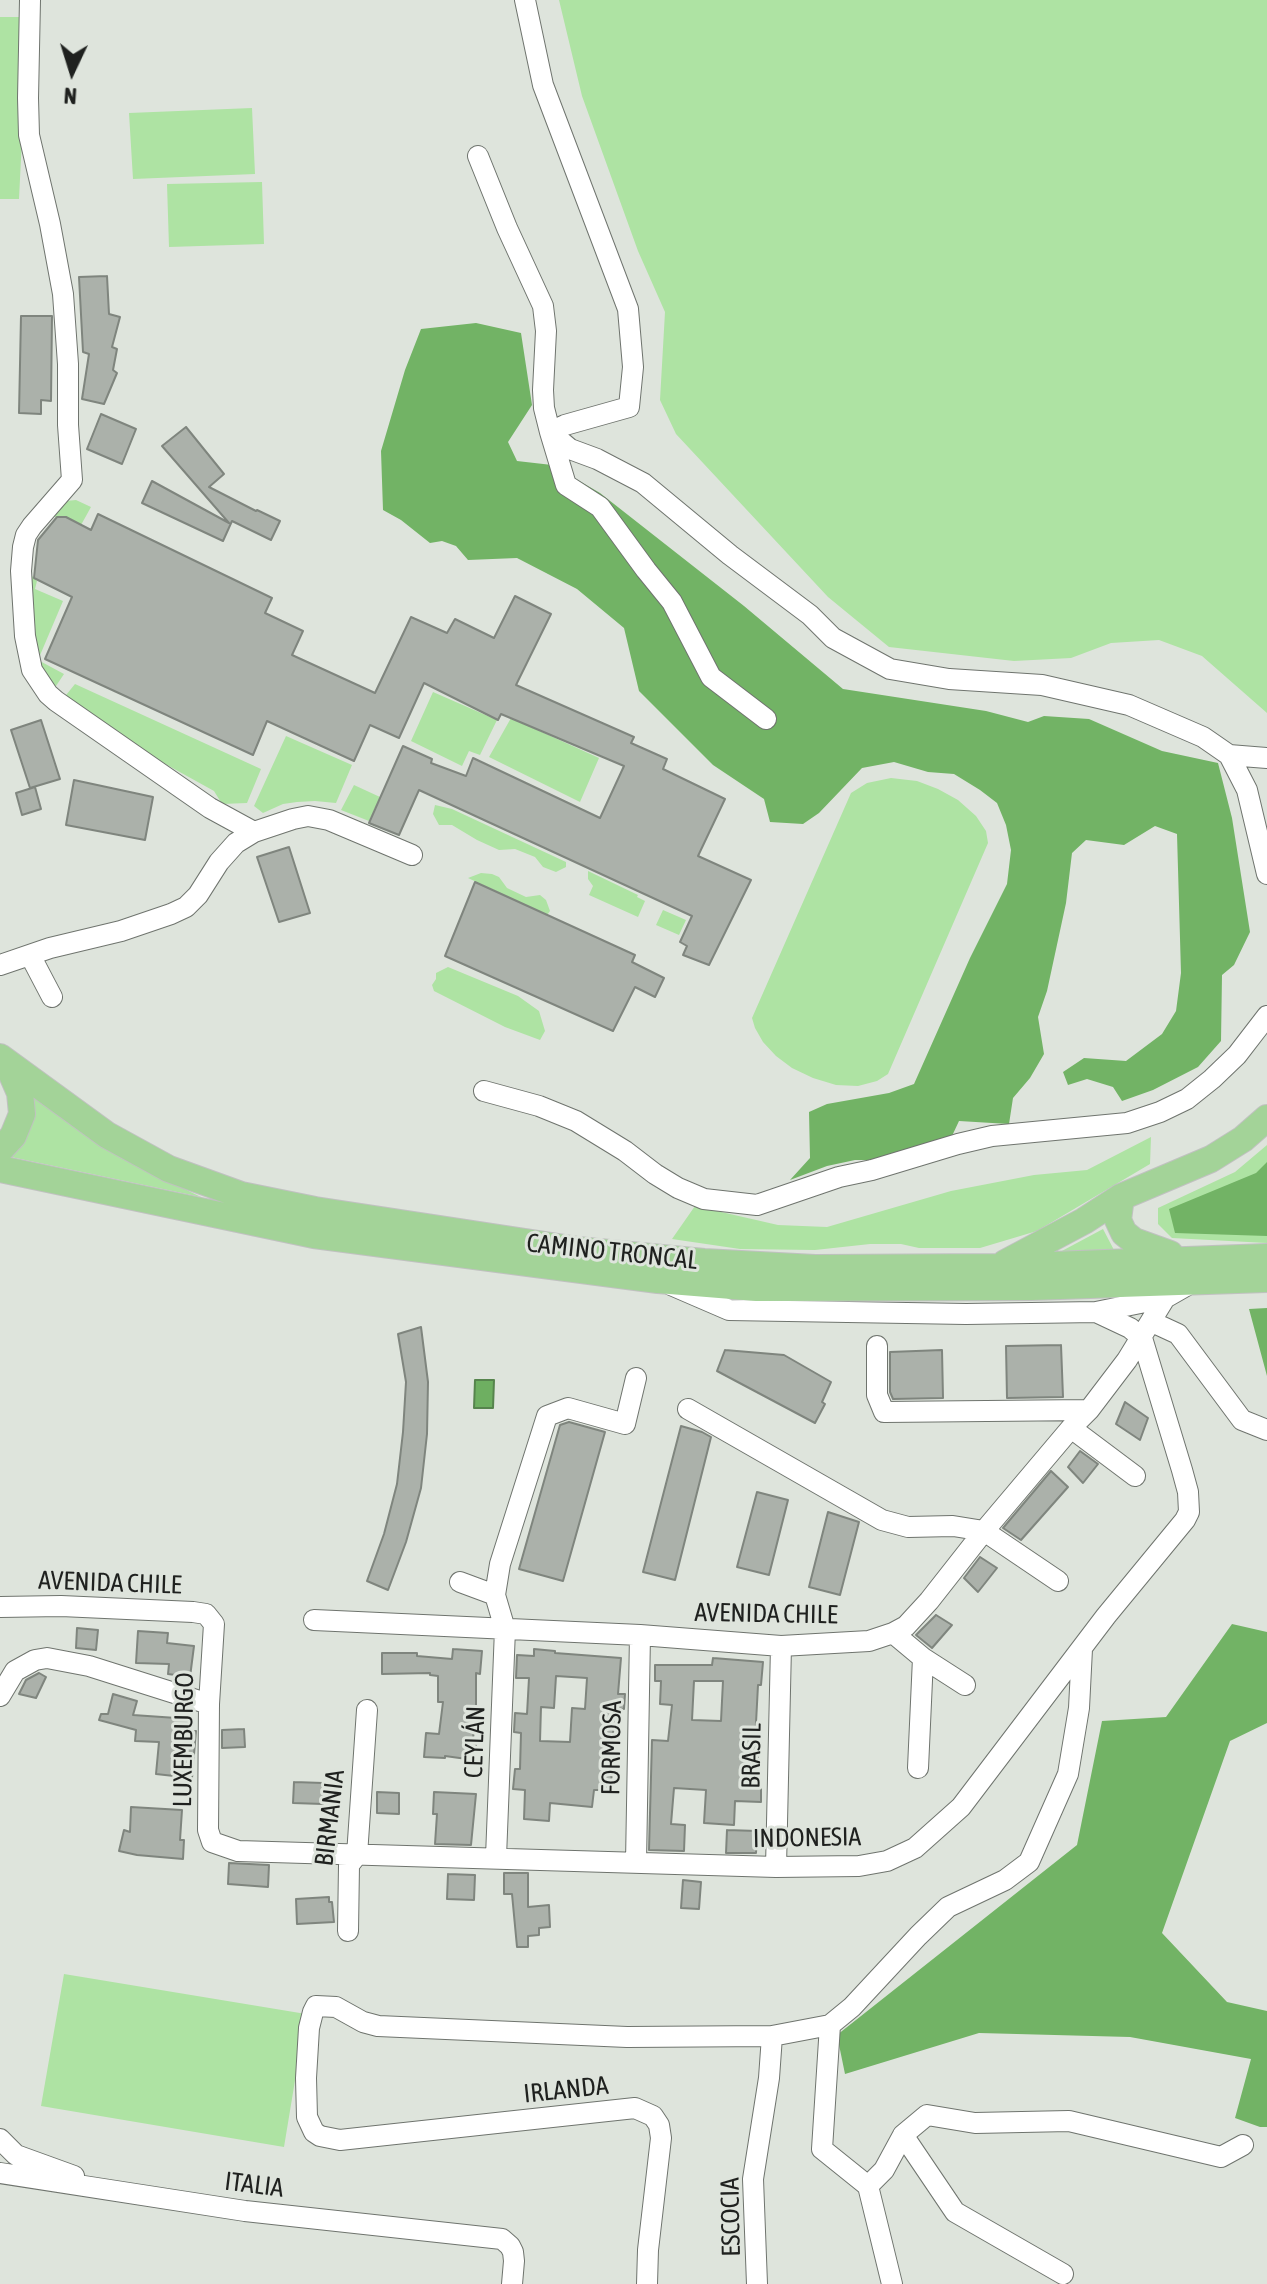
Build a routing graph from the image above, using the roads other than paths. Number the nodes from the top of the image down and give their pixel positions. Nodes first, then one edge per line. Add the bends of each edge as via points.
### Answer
1 (30, 0) edge
2 (525, 0) edge
3 (478, 156) dead end
4 (550, 432) junction
5 (766, 719) dead end
6 (1229, 755) junction
7 (1267, 758) edge
8 (254, 832) junction
9 (412, 855) dead end
10 (1267, 874) edge
11 (30, 955) junction
12 (0, 965) edge
13 (52, 997) dead end
14 (1267, 1016) edge
15 (3, 1060) edge
16 (484, 1091) dead end
17 (1267, 1118) edge
18 (0, 1150) edge
19 (0, 1169) edge
20 (1121, 1197) junction
21 (1267, 1257) edge
22 (998, 1267) junction
23 (1189, 1271) junction
24 (1267, 1279) edge
25 (658, 1280) junction
26 (1165, 1298) junction
27 (1096, 1312) junction
28 (1147, 1330) junction
29 (877, 1346) dead end
30 (636, 1378) dead end
31 (688, 1409) dead end
32 (1089, 1410) junction
33 (1071, 1428) junction
34 (1267, 1430) edge
35 (1135, 1476) dead end
36 (984, 1531) junction
37 (1058, 1581) dead end
38 (460, 1582) dead end
39 (495, 1595) junction
40 (0, 1607) edge
41 (314, 1620) dead end
42 (214, 1624) joint
43 (505, 1629) junction
44 (893, 1633) junction
45 (640, 1635) junction
46 (781, 1646) junction
47 (1082, 1649) junction
48 (923, 1658) junction
49 (965, 1685) dead end
50 (0, 1696) edge
51 (209, 1704) junction
52 (367, 1710) dead end
53 (918, 1768) dead end
54 (227, 1848) joint
55 (357, 1855) junction
56 (496, 1857) junction
57 (636, 1862) junction
58 (776, 1867) junction
59 (348, 1931) dead end
60 (830, 2025) junction
61 (772, 2036) junction
62 (903, 2135) junction
63 (0, 2139) edge
64 (1243, 2145) dead end
65 (0, 2173) edge
66 (868, 2186) junction
67 (119, 2192) junction
68 (1063, 2274) dead end
69 (512, 2284) edge
70 (647, 2284) edge
71 (757, 2284) edge
72 (892, 2284) edge

1 - 8 street via 29,135 63,294 72,480 32,526 23,547 25,636 32,670 56,701 210,808
2 - 4 street via 543,85 628,309 633,367 629,407
3 - 4 street via 543,306 543,390
4 - 5 street via 566,485 600,507 672,602 711,677
4 - 6 street via 570,449 643,483 833,638 890,669 1042,685 1129,705 1203,737
6 - 7 street
6 - 10 street via 1247,790
8 - 9 street via 308,816
8 - 11 street via 236,843 186,907
11 - 12 street
11 - 13 street
14 - 16 street via 1212,1079 1160,1112 1127,1123 992,1136 757,1205 704,1199 655,1174 576,1121
15 - 18 main road via 20,1093 22,1114
15 - 22 main road, CAMINO TRONCAL via 137,1153 204,1183 278,1204 578,1250 704,1262 815,1268
17 - 20 main road via 1211,1159
19 - 25 main road, CAMINO TRONCAL via 314,1235
20 - 22 main road
20 - 23 main road via 1118,1220 1124,1233
21 - 23 main road, CAMINO TRONCAL
22 - 23 main road, CAMINO TRONCAL
23 - 24 main road, CAMINO TRONCAL
23 - 25 main road, CAMINO TRONCAL via 1031,1287 757,1288
23 - 26 street
25 - 27 street, CAMINO TRONCAL via 729,1310
26 - 27 street, CAMINO TRONCAL
26 - 28 street, AVENIDA CHILE
27 - 28 street, CAMINO TRONCAL
28 - 32 street, AVENIDA CHILE
28 - 34 street, CAMINO TRONCAL via 1178,1334 1242,1420
28 - 47 street, INDONESIA via 1189,1512
29 - 32 street via 877,1395 884,1412
30 - 39 street via 625,1424 568,1408 547,1416
31 - 36 street via 882,1520 908,1527
32 - 33 street, AVENIDA CHILE
33 - 35 street
33 - 36 street, AVENIDA CHILE
36 - 37 street
36 - 44 street, AVENIDA CHILE via 929,1601
38 - 39 street
39 - 43 street, CEYLÁN
40 - 42 street, AVENIDA CHILE via 193,1612 206,1614
41 - 43 street, AVENIDA CHILE
42 - 51 street, LUXEMBURGO
43 - 45 street, AVENIDA CHILE
43 - 56 street, CEYLÁN
44 - 46 street, AVENIDA CHILE via 869,1641
44 - 48 street
45 - 46 street, AVENIDA CHILE
45 - 57 street, FORMOSA
46 - 58 street, BRASIL
47 - 58 street, INDONESIA via 961,1807 915,1848 859,1866
47 - 60 street via 1068,1774 1029,1862 1005,1880 948,1907
48 - 49 street
48 - 53 street
50 - 51 street via 15,1671 47,1658
51 - 54 street, LUXEMBURGO via 208,1830 212,1842
52 - 55 street, BIRMANIA
54 - 55 street, INDONESIA
55 - 56 street, INDONESIA
55 - 59 street, BIRMANIA via 349,1865
56 - 57 street, INDONESIA
57 - 58 street, INDONESIA
60 - 61 street, IRLANDA
60 - 66 street via 822,2149
61 - 70 street, IRLANDA via 627,2037 378,2026 336,2007 316,2006 309,2028 307,2117 314,2132 330,2138 635,2108 653,2116 661,2138
61 - 71 street, ESCOCIA via 753,2179
62 - 64 street via 927,2115 975,2123 1069,2121 1221,2157
62 - 66 street via 884,2170
62 - 68 street via 955,2212
63 - 67 street via 16,2155
65 - 67 street, ITALIA
66 - 72 street
67 - 69 street, ITALIA via 502,2239 513,2252

